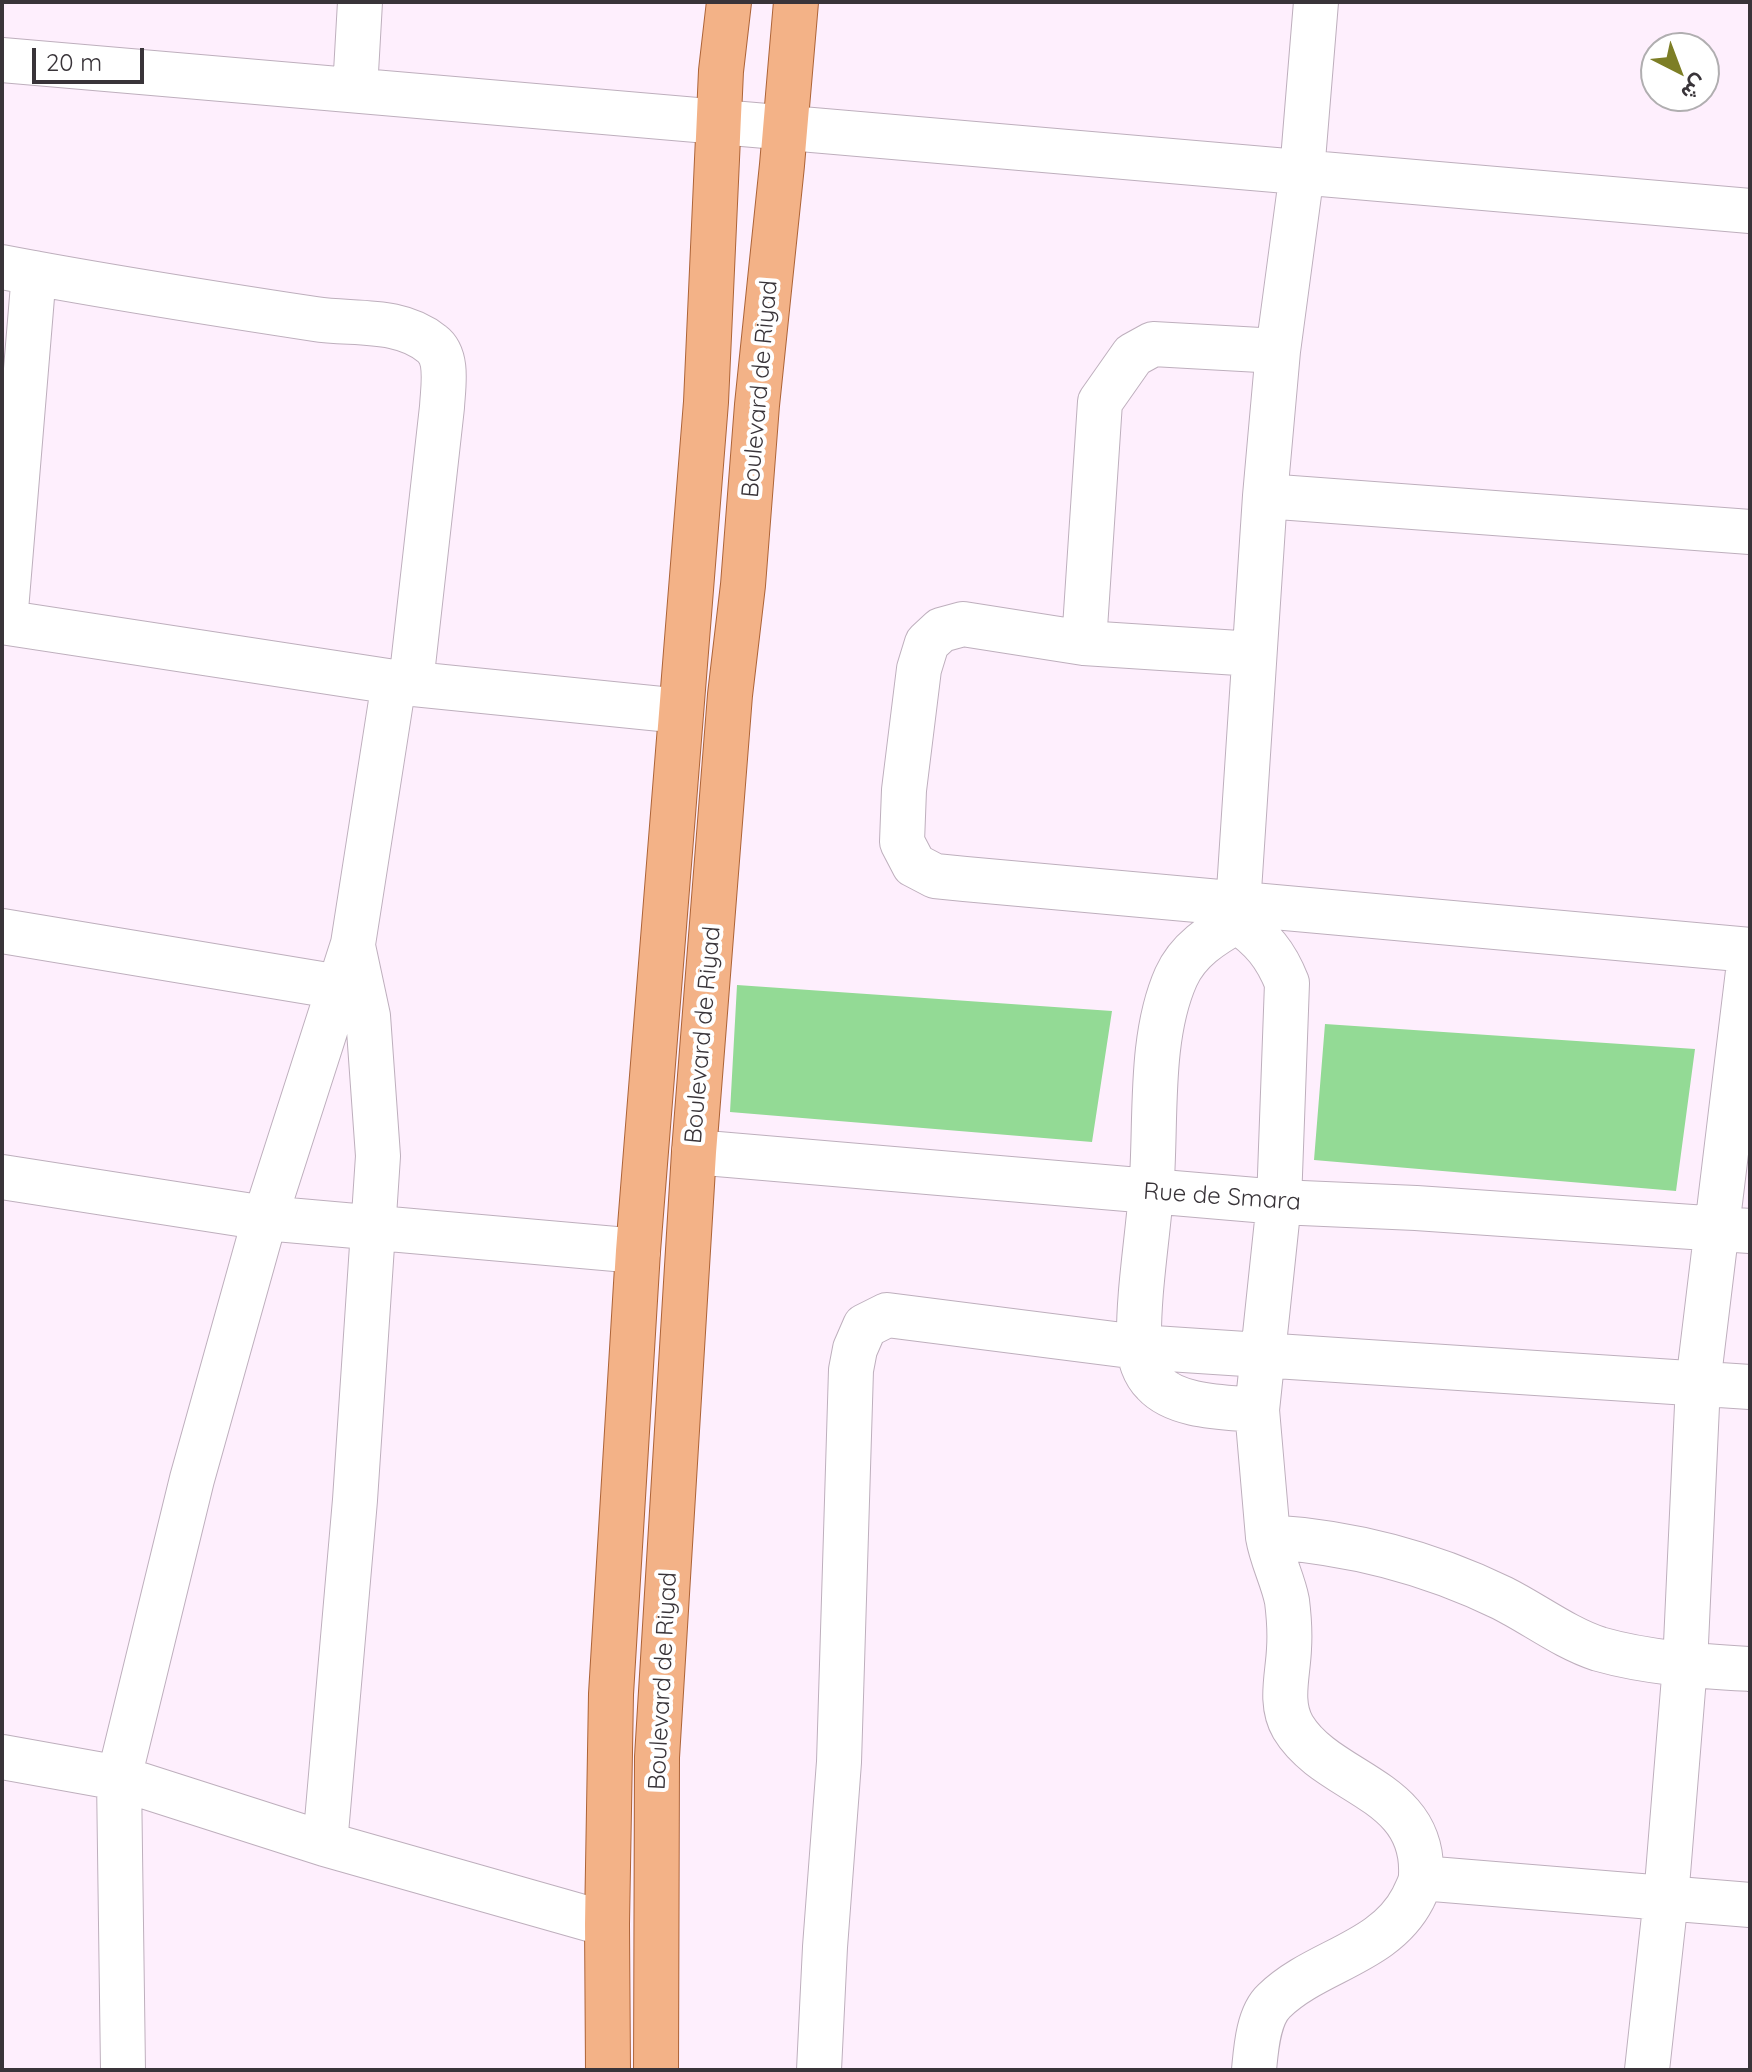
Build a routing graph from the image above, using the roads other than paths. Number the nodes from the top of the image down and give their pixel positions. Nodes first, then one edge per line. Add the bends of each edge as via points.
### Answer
1 (360, 2) edge
2 (729, 2) edge
3 (796, 2) edge
4 (1316, 2) edge
5 (2, 60) edge
6 (355, 90) junction
7 (720, 122) junction
8 (785, 128) junction
9 (1302, 172) junction
10 (1750, 211) edge
11 (18, 270) edge
12 (1278, 351) junction
13 (1265, 496) junction
14 (1750, 532) edge
15 (4, 622) edge
16 (1084, 643) junction
17 (1254, 654) junction
18 (403, 682) junction
19 (681, 711) junction
20 (1238, 912) junction
21 (2, 931) edge
22 (353, 944) junction
23 (1750, 952) edge
24 (339, 987) junction
25 (694, 1152) junction
26 (2, 1177) edge
27 (1152, 1192) junction
28 (1279, 1202) junction
29 (265, 1218) junction
30 (374, 1227) junction
31 (1734, 1230) edge
32 (638, 1251) junction
33 (1138, 1347) junction
34 (1264, 1354) junction
35 (1698, 1384) junction
36 (1750, 1387) edge
37 (1257, 1410) junction
38 (1268, 1537) junction
39 (1685, 1665) junction
40 (1750, 1669) edge
41 (2, 1757) edge
42 (119, 1778) junction
43 (325, 1844) junction
44 (1421, 1878) junction
45 (1666, 1898) junction
46 (1750, 1905) edge
47 (607, 1924) junction
48 (123, 2070) edge
49 (608, 2070) edge
50 (656, 2070) edge
51 (819, 2070) edge
52 (1254, 2070) edge
53 (1647, 2070) edge

1 - 6 street
2 - 7 main road, Boulevard de Riyad
3 - 8 main road, Boulevard de Riyad
4 - 9 street
5 - 6 street
6 - 7 street
7 - 8 street
7 - 19 main road, Boulevard de Riyad via 706,402
8 - 9 street
8 - 25 main road, Boulevard de Riyad via 730,695
9 - 10 street
9 - 12 street
11 - 15 street
11 - 18 street via 319,320 397,326 435,345 444,364 442,407
12 - 13 street
12 - 16 street via 1153,344 1133,355 1100,402
13 - 14 street
13 - 17 street
15 - 18 street
16 - 17 street
16 - 20 street via 963,624 941,630 927,643 919,669 902,824 902,842 914,865 935,876
17 - 20 street
18 - 19 street
18 - 22 street
19 - 32 main road, Boulevard de Riyad
20 - 23 street
20 - 27 street via 1193,952 1167,1004 1157,1066
20 - 28 street via 1279,962 1287,983
21 - 24 street
22 - 24 street
22 - 30 street via 368,1016 376,1111
23 - 31 street
24 - 29 street
25 - 27 street, Rue de Smara
25 - 50 main road, Boulevard de Riyad via 657,1757
26 - 29 street
27 - 28 street, Rue de Smara
27 - 33 street
28 - 31 street, Rue de Smara
28 - 34 street
29 - 30 street
29 - 42 street via 192,1479
30 - 32 street
30 - 43 street
31 - 35 street
32 - 47 main road, Boulevard de Riyad via 611,1694
33 - 34 street
33 - 37 street via 1146,1372 1163,1391 1183,1400
33 - 51 street via 887,1315 861,1333 851,1370 839,1762
34 - 35 street
34 - 37 street
35 - 36 street
35 - 39 street
37 - 38 street
38 - 39 street via 1357,1547 1405,1559 1499,1597 1598,1648
38 - 44 street via 1286,1598 1285,1700 1291,1723 1313,1752 1395,1807 1420,1853
39 - 40 street
39 - 45 street
41 - 42 street
42 - 43 street
42 - 48 street
43 - 47 street
44 - 45 street
44 - 52 street via 1400,1919 1382,1936 1272,2002
45 - 46 street
45 - 53 street
47 - 49 main road, Boulevard de Riyad

